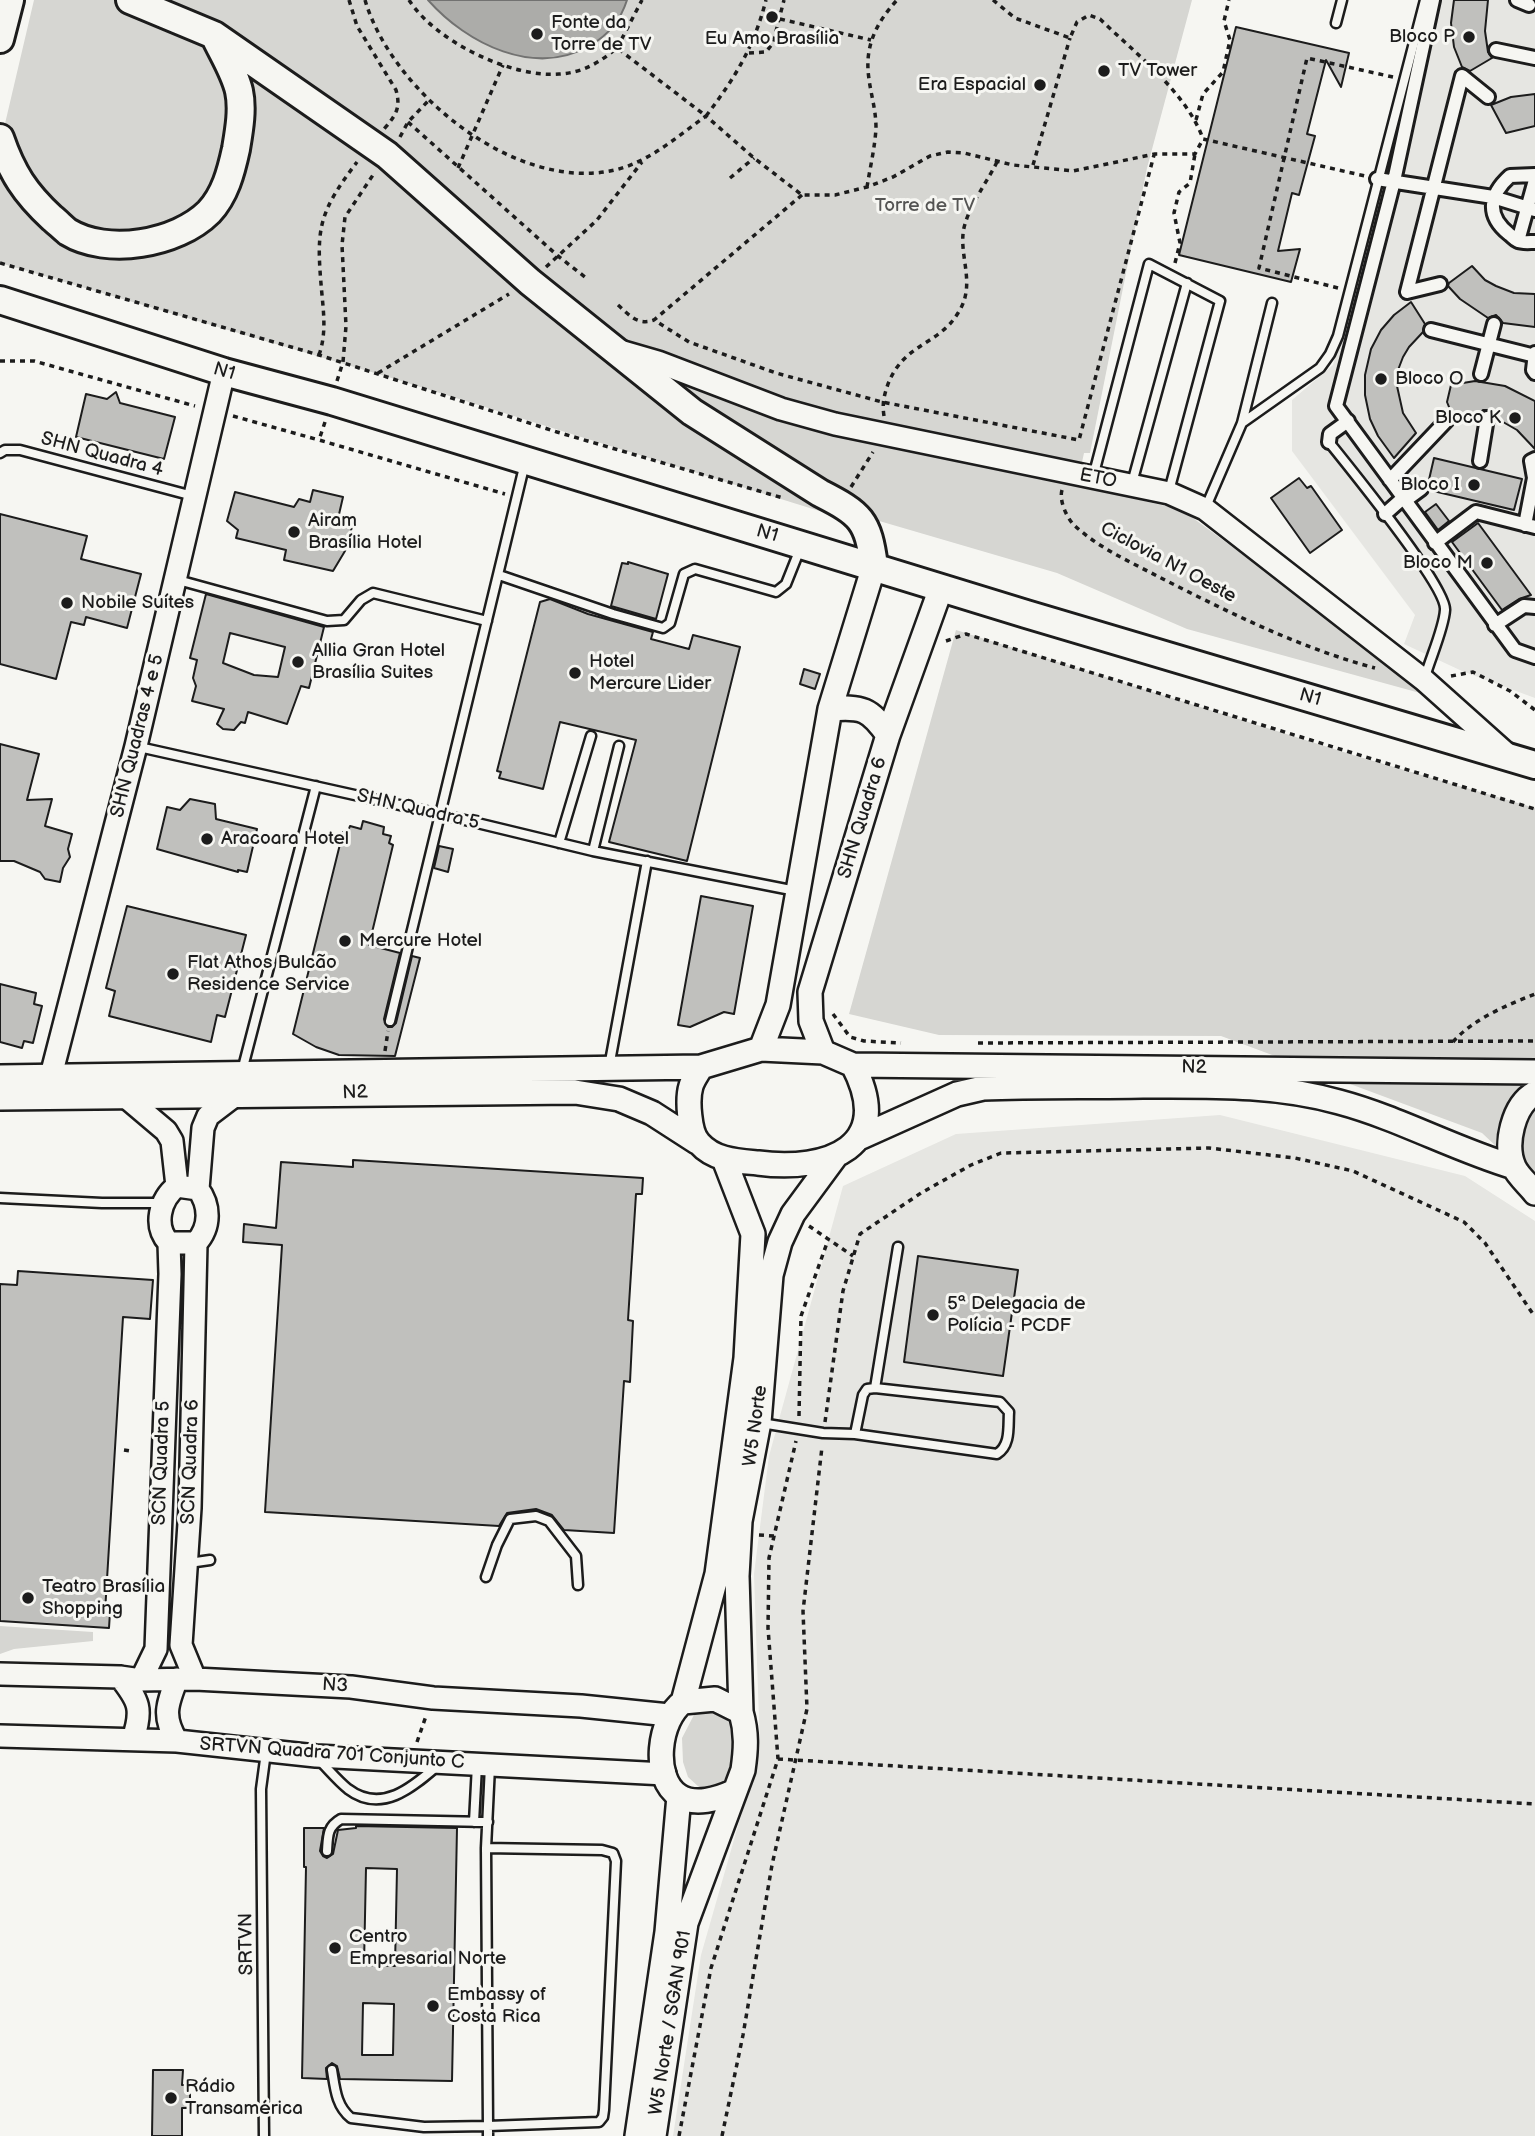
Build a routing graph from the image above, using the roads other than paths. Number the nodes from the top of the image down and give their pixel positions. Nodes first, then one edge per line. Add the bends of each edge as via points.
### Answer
1 (10, 0) edge
2 (130, 0) edge
3 (1342, 0) edge
4 (1425, 0) edge
5 (1433, 0) edge
6 (1336, 23) dead end
7 (214, 35) junction
8 (0, 39) edge
9 (1496, 50) dead end
10 (1535, 58) edge
11 (1488, 97) dead end
12 (0, 138) edge
13 (1535, 177) edge
14 (1377, 179) junction
15 (1394, 181) junction
16 (1433, 188) junction
17 (1493, 197) junction
18 (1530, 209) edge
19 (1518, 241) junction
20 (1535, 242) edge
21 (1187, 284) junction
22 (1440, 284) dead end
23 (0, 300) edge
24 (1272, 303) dead end
25 (32, 310) junction
26 (0, 324) edge
27 (1494, 324) dead end
28 (1430, 330) dead end
29 (1489, 345) junction
30 (611, 349) junction
31 (1534, 355) edge
32 (224, 372) junction
33 (1535, 373) edge
34 (1481, 374) dead end
35 (1487, 418) dead end
36 (1447, 420) dead end
37 (1348, 421) junction
38 (1242, 423) junction
39 (1329, 442) joint
40 (0, 453) edge
41 (1535, 459) edge
42 (526, 460) junction
43 (1480, 461) dead end
44 (1531, 473) edge
45 (1093, 477) junction
46 (1390, 480) junction
47 (1131, 485) junction
48 (1421, 489) dead end
49 (1169, 493) junction
50 (195, 497) junction
51 (1405, 499) junction
52 (1205, 509) junction
53 (1385, 514) junction
54 (1527, 520) edge
55 (1435, 543) junction
56 (801, 544) junction
57 (874, 566) junction
58 (499, 575) junction
59 (175, 580) junction
60 (941, 588) junction
61 (1535, 607) edge
62 (1502, 619) junction
63 (487, 621) junction
64 (1535, 656) edge
65 (1424, 680) junction
66 (830, 709) junction
67 (888, 735) junction
68 (591, 736) dead end
69 (619, 746) dead end
70 (136, 747) junction
71 (1523, 761) edge
72 (316, 786) junction
73 (440, 814) junction
74 (559, 843) junction
75 (593, 851) junction
76 (647, 861) junction
77 (798, 891) junction
78 (390, 1021) road end
79 (761, 1049) junction
80 (823, 1052) junction
81 (853, 1065) junction
82 (701, 1067) junction
83 (608, 1070) junction
84 (1535, 1072) edge
85 (241, 1073) junction
86 (0, 1077) edge
87 (48, 1087) junction
88 (1535, 1093) edge
89 (233, 1097) junction
90 (0, 1098) edge
91 (127, 1098) junction
92 (859, 1138) junction
93 (697, 1142) junction
94 (835, 1157) junction
95 (723, 1159) junction
96 (1514, 1167) junction
97 (177, 1186) junction
98 (198, 1189) junction
99 (1535, 1193) edge
100 (0, 1198) edge
101 (162, 1203) junction
102 (169, 1243) junction
103 (196, 1243) junction
104 (898, 1247) dead end
105 (875, 1388) junction
106 (758, 1422) junction
107 (855, 1434) junction
108 (210, 1560) dead end
109 (187, 1563) junction
110 (486, 1577) dead end
111 (578, 1585) dead end
112 (0, 1674) edge
113 (130, 1678) junction
114 (186, 1679) junction
115 (676, 1708) junction
116 (741, 1712) junction
117 (0, 1736) edge
118 (133, 1739) junction
119 (177, 1741) junction
120 (266, 1752) junction
121 (316, 1756) junction
122 (443, 1762) junction
123 (484, 1766) junction
124 (665, 1774) junction
125 (733, 1792) junction
126 (678, 1796) junction
127 (474, 1822) junction
128 (488, 1822) junction
129 (486, 1848) junction
130 (327, 1851) dead end
131 (332, 2070) dead end
132 (488, 2126) junction
133 (264, 2136) edge
134 (488, 2136) edge
135 (637, 2136) edge
136 (654, 2136) edge

1 - 8 main road
2 - 7 main road
3 - 6 lane
4 - 14 lane
5 - 15 street
7 - 12 main road via 239,91 240,126 228,183 210,211 190,227 141,243 114,245 68,232 23,188
7 - 30 main road via 379,149
9 - 10 street
11 - 16 street via 1462,76
13 - 17 street via 1510,176
13 - 18 street
14 - 15 street
14 - 38 lane via 1330,354 1320,368
15 - 16 street
15 - 37 street via 1336,406
16 - 17 street
16 - 22 street via 1408,292
17 - 18 street
17 - 19 street via 1499,226
18 - 19 street
19 - 20 street
21 - 45 lane via 1149,264
21 - 47 lane
21 - 49 lane via 1220,301
23 - 25 main road, N1
24 - 38 lane
25 - 26 main road
25 - 32 main road, N1
27 - 29 street
28 - 29 street
29 - 31 street
29 - 34 street
30 - 45 street, ETO via 835,424
30 - 57 main road via 692,412 864,522
31 - 33 street
32 - 42 main road, N1
32 - 50 street, SHN Quadras 4 e 5
35 - 43 street
36 - 46 street
37 - 39 street via 1330,434
37 - 46 street
38 - 52 lane
39 - 53 lane
40 - 50 lane, SHN Quadra 4 via 20,450
41 - 44 street
42 - 56 main road, N1
42 - 58 lane
44 - 54 street
45 - 47 street, ETO
46 - 51 street
47 - 49 street, ETO
48 - 51 street
49 - 52 street, ETO
50 - 59 street, SHN Quadras 4 e 5
51 - 53 street
51 - 55 street
52 - 65 street, ETO
53 - 65 lane via 1444,599 1446,611
54 - 55 street via 1476,512
55 - 62 street via 1464,592
56 - 57 main road, N1
56 - 58 lane via 786,584 776,592 695,569 684,574 670,623 663,628
57 - 60 main road, N1
57 - 66 main road
58 - 63 lane
59 - 63 lane via 327,621 344,620 373,593
59 - 70 street, SHN Quadras 4 e 5
60 - 67 main road, SHN Quadra 6
60 - 71 main road, N1
61 - 62 street via 1524,606
62 - 64 street via 1514,650
63 - 73 lane
65 - 71 street, ETO
66 - 67 main road via 867,711
66 - 77 main road
67 - 80 main road, SHN Quadra 6 via 810,992 811,1021
68 - 74 lane
69 - 75 lane
70 - 72 lane, SHN Quadra 5
70 - 87 street, SHN Quadras 4 e 5
72 - 73 lane, SHN Quadra 5
72 - 85 lane
73 - 74 lane, SHN Quadra 5
73 - 78 lane
74 - 75 lane, SHN Quadra 5
75 - 76 lane, SHN Quadra 5
76 - 77 lane, SHN Quadra 5
76 - 83 lane
77 - 79 main road via 778,1005
79 - 80 main road
79 - 82 main road
80 - 81 main road
81 - 84 main road, N2
81 - 92 main road via 867,1104 867,1123
82 - 83 main road, N2
82 - 93 main road via 689,1094
83 - 85 main road, N2
85 - 87 main road, N2
86 - 87 main road, N2
87 - 90 main road, N2
87 - 91 main road, N2
88 - 96 main road via 1516,1115 1510,1140
89 - 91 main road, N2
89 - 93 main road, N2 via 575,1092 619,1099 652,1112
89 - 98 street via 208,1116 203,1128
91 - 97 street via 172,1141
92 - 94 main road
92 - 96 main road, N2 via 957,1094 983,1088 1237,1086 1339,1101
93 - 95 main road
94 - 95 main road via 804,1166
94 - 106 main road, W5 Norte via 793,1214 780,1242 771,1275
95 - 115 main road, W5 Norte via 753,1234 746,1358 717,1574
96 - 99 main road
97 - 98 street
97 - 101 street
98 - 103 street via 206,1200 207,1222
100 - 101 lane
101 - 102 street via 162,1237
102 - 103 street
102 - 113 street, SCN Quadra 5 via 156,1649
103 - 109 street, SCN Quadra 6
104 - 105 lane
105 - 107 lane via 863,1395
105 - 107 lane via 1000,1402 1009,1412 1004,1450 997,1454
106 - 107 lane
106 - 116 main road, W5 Norte via 740,1521
108 - 109 lane
109 - 114 street, SCN Quadra 6 via 181,1645
110 - 111 lane via 510,1519 536,1516 550,1521 576,1556
112 - 113 street, N3
113 - 114 street, N3
113 - 118 street via 140,1714
114 - 115 street, N3 via 351,1687 433,1698
114 - 119 street via 166,1713
115 - 116 main road via 715,1699
115 - 124 main road via 662,1735
116 - 125 main road via 746,1748
117 - 118 street, SRTVN Quadra 701 Conjunto C
118 - 119 street, SRTVN Quadra 701 Conjunto C
119 - 120 street, SRTVN Quadra 701 Conjunto C
120 - 121 street, SRTVN Quadra 701 Conjunto C
120 - 133 lane, SRTVN via 261,1789
121 - 122 street, SRTVN Quadra 701 Conjunto C
121 - 122 lane via 349,1790 380,1798 404,1793
122 - 123 street, SRTVN Quadra 701 Conjunto C
123 - 124 street, SRTVN Quadra 701 Conjunto C
123 - 127 lane
123 - 128 lane
124 - 126 main road
125 - 126 main road via 718,1799
125 - 136 main road, W5 Norte / SGAN 901 via 685,1923
126 - 135 main road via 667,1932
127 - 128 lane
127 - 130 lane via 341,1819 329,1830
128 - 129 lane
129 - 132 lane
129 - 132 lane via 602,1850 613,1853 616,1861 603,2117 599,2122
131 - 132 lane via 337,2100 351,2118 424,2127
132 - 134 lane

